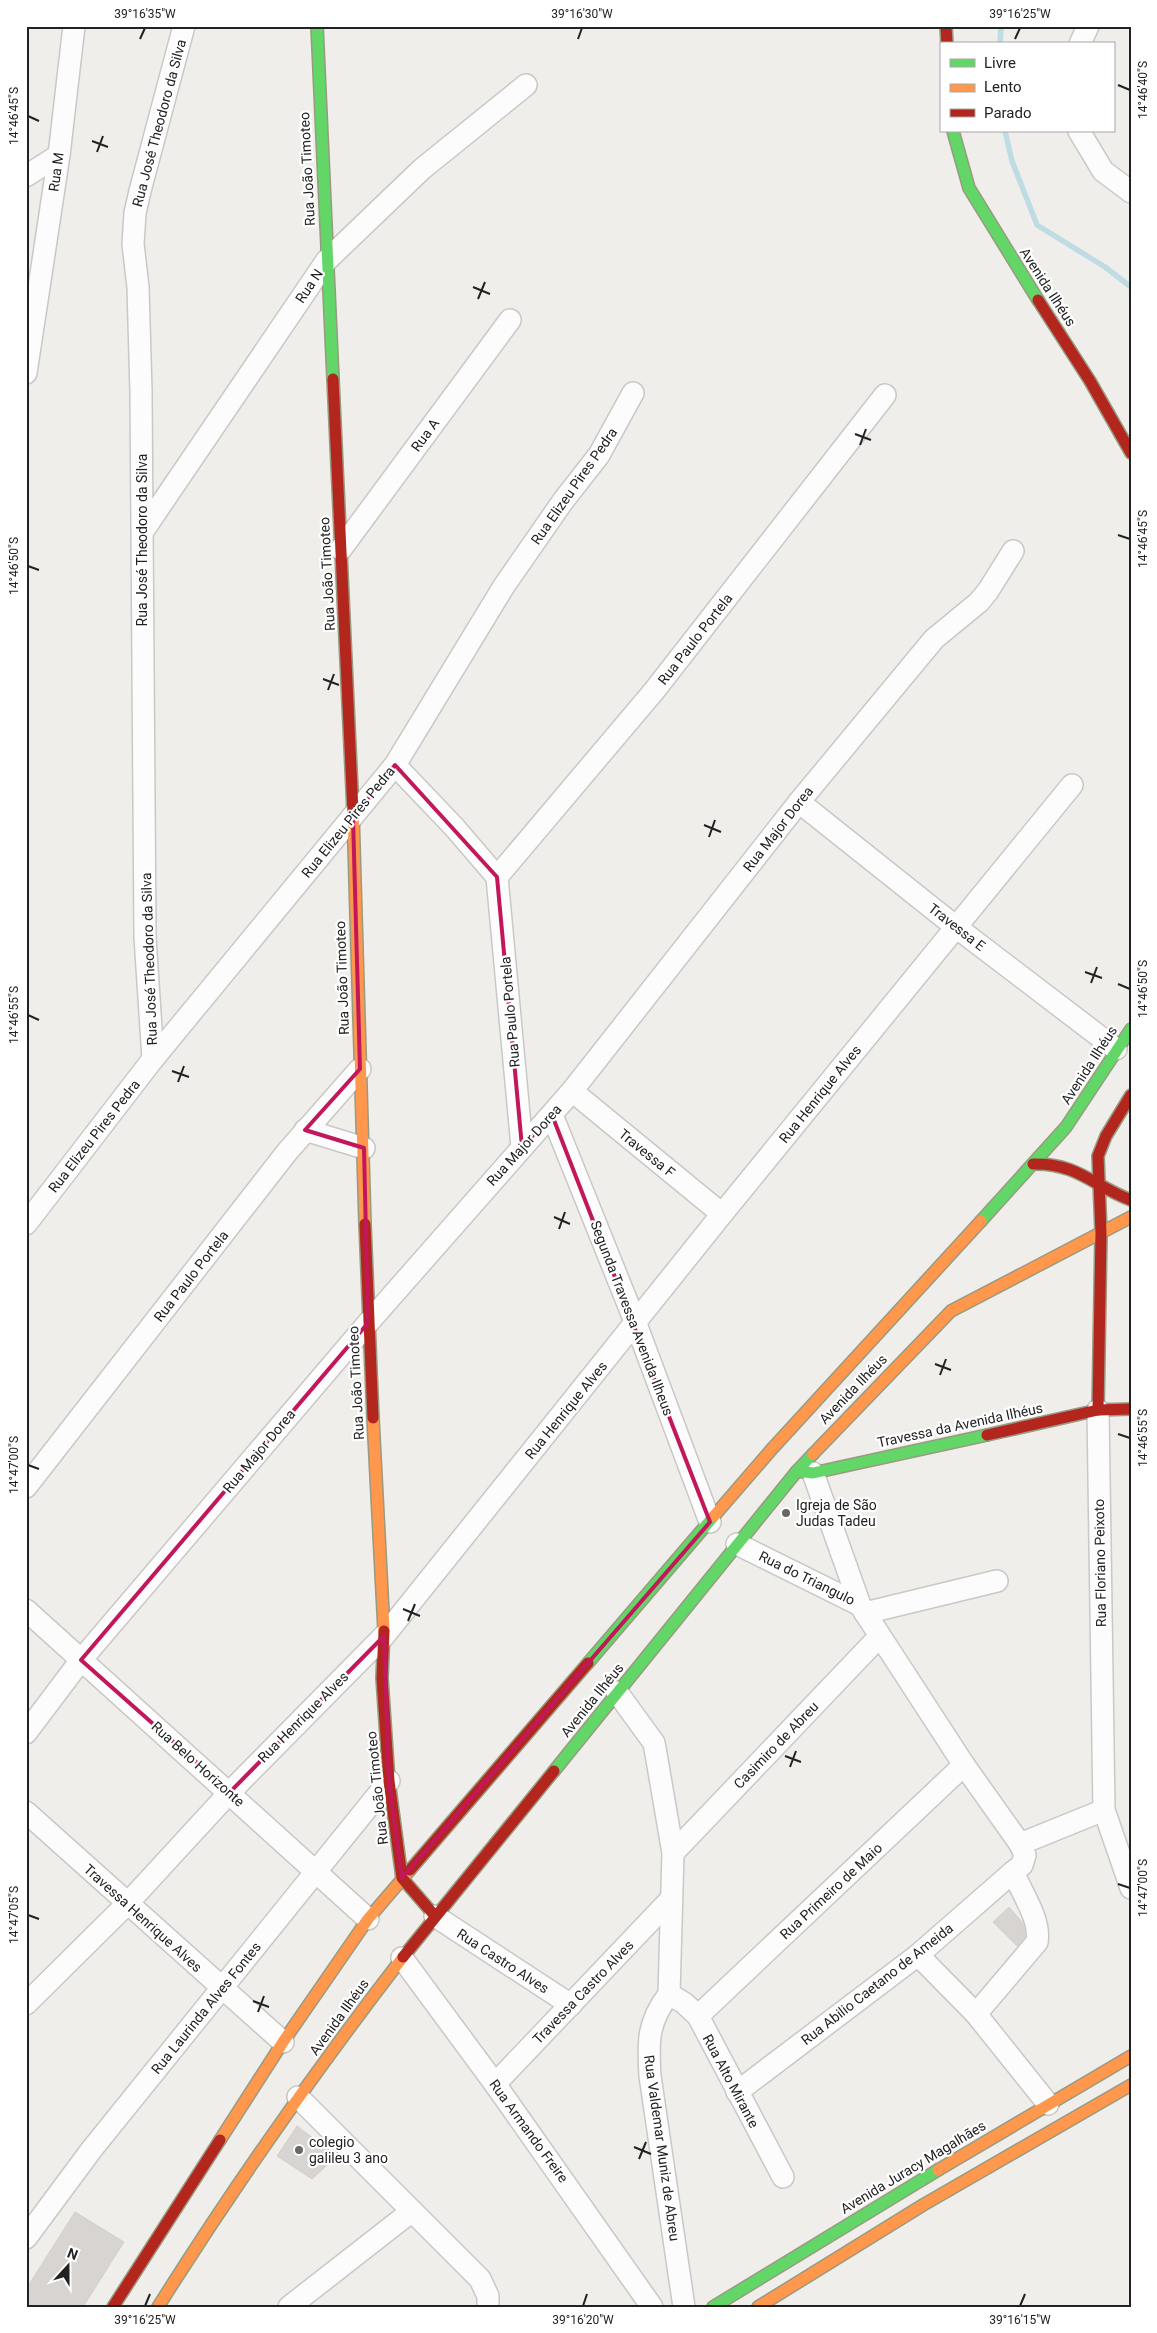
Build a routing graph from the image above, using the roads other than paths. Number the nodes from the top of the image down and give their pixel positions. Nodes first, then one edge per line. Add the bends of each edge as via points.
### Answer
1 (74, 26) edge
2 (184, 26) edge
3 (317, 26) edge
4 (946, 26) edge
5 (1088, 26) edge
6 (947, 42) edge
7 (1081, 42) edge
8 (526, 85) dead end
9 (954, 132) edge
10 (1080, 132) edge
11 (59, 155) junction
12 (26, 176) edge
13 (1131, 192) edge
14 (327, 260) junction
15 (32, 307) edge
16 (510, 320) dead end
17 (26, 373) edge
18 (633, 394) dead end
19 (886, 395) dead end
20 (1131, 453) edge
21 (143, 531) junction
22 (341, 549) junction
23 (1012, 551) dead end
24 (395, 765) junction
25 (1072, 785) dead end
26 (799, 802) junction
27 (352, 818) junction
28 (497, 877) junction
29 (956, 927) junction
30 (1131, 1029) edge
31 (1116, 1050) junction
32 (153, 1060) junction
33 (360, 1069) junction
34 (572, 1091) junction
35 (1131, 1095) edge
36 (552, 1115) junction
37 (305, 1130) junction
38 (522, 1147) junction
39 (364, 1148) junction
40 (1033, 1164) junction
41 (1099, 1184) junction
42 (1131, 1200) edge
43 (722, 1214) junction
44 (1131, 1217) edge
45 (26, 1224) edge
46 (1100, 1233) junction
47 (368, 1323) junction
48 (636, 1324) junction
49 (1131, 1408) edge
50 (1098, 1410) junction
51 (805, 1472) junction
52 (26, 1487) edge
53 (710, 1522) junction
54 (738, 1544) junction
55 (997, 1581) dead end
56 (863, 1609) junction
57 (26, 1610) edge
58 (384, 1636) junction
59 (879, 1637) junction
60 (81, 1660) junction
61 (617, 1692) junction
62 (26, 1733) edge
63 (964, 1765) junction
64 (389, 1781) junction
65 (230, 1792) junction
66 (1104, 1810) junction
67 (26, 1812) edge
68 (1020, 1844) junction
69 (673, 1853) junction
70 (316, 1872) junction
71 (1013, 1872) junction
72 (402, 1878) junction
73 (1131, 1888) edge
74 (671, 1899) junction
75 (127, 1904) junction
76 (435, 1916) junction
77 (368, 1919) junction
78 (918, 1955) junction
79 (402, 1958) junction
80 (222, 1990) junction
81 (669, 1994) junction
82 (29, 1995) edge
83 (571, 2005) junction
84 (976, 2014) junction
85 (698, 2016) junction
86 (283, 2042) junction
87 (1131, 2056) edge
88 (495, 2084) junction
89 (1131, 2085) edge
90 (737, 2092) junction
91 (298, 2097) junction
92 (1048, 2104) junction
93 (783, 2177) dead end
94 (412, 2211) junction
95 (26, 2238) edge
96 (488, 2301) edge
97 (113, 2307) edge
98 (158, 2307) edge
99 (289, 2307) edge
100 (652, 2307) edge
101 (684, 2307) edge
102 (713, 2307) edge
103 (758, 2307) edge

1 - 11 street, Rua M
2 - 21 street, Rua José Theodoro da Silva via 135,214 133,244 138,287
3 - 14 main road, Rua João Timoteo
4 - 6 main road
5 - 7 street
8 - 14 street, Rua N via 422,168
9 - 20 main road, Avenida Ilhéus via 968,188 1090,381
10 - 13 street via 1103,171
11 - 12 street
11 - 15 street, Rua M
14 - 21 street, Rua N
14 - 22 main road, Rua João Timoteo
15 - 17 street, Rua M
16 - 22 street, Rua A
18 - 24 street, Rua Elizeu Pires Pedra via 599,455 504,586
19 - 28 street, Rua Paulo Portela via 654,691
21 - 32 street, Rua José Theodoro da Silva via 145,938
22 - 27 main road, Rua João Timoteo
23 - 26 street, Rua Major Dorea via 979,602 934,639
24 - 27 street, Rua Elizeu Pires Pedra
24 - 28 street via 456,828
25 - 29 street, Rua Henrique Alves
26 - 29 street, Travessa E
26 - 34 street, Rua Major Dorea
27 - 32 street, Rua Elizeu Pires Pedra
27 - 33 main road, Rua João Timoteo
28 - 38 street, Rua Paulo Portela
29 - 31 street, Travessa E
29 - 43 street, Rua Henrique Alves
30 - 31 main road, Avenida Ilhéus
31 - 40 main road, Avenida Ilhéus via 1066,1127
32 - 45 street, Rua Elizeu Pires Pedra
33 - 37 street, Rua Paulo Portela
33 - 39 main road, Rua João Timoteo
34 - 36 street, Rua Major Dorea
34 - 43 street, Travessa F
35 - 41 main road via 1098,1156
36 - 38 street, Rua Major Dorea
36 - 48 street, Segunda Travessa Avenida Ilheus
37 - 39 street
37 - 52 street, Rua Paulo Portela
38 - 47 street, Rua Major Dorea
39 - 47 main road, Rua João Timoteo
40 - 41 main road via 1068,1168
40 - 53 main road, Avenida Ilhéus via 771,1450
41 - 42 main road via 1109,1192
41 - 46 main road
43 - 48 street, Rua Henrique Alves
44 - 46 main road, Avenida Ilhéus
46 - 50 main road, Rua Floriano Peixoto
46 - 51 main road, Avenida Ilhéus via 971,1298 951,1312
47 - 58 main road, Rua João Timoteo
47 - 60 street, Rua Major Dorea
48 - 53 street, Segunda Travessa Avenida Ilheus
48 - 58 street, Rua Henrique Alves
49 - 50 main road, Travessa da Avenida Ilhéus
50 - 51 main road, Travessa da Avenida Ilhéus
50 - 66 street, Rua Floriano Peixoto
51 - 54 main road, Avenida Ilhéus
51 - 56 street, Rua do Triangulo
53 - 72 main road, Avenida Ilhéus
54 - 56 street, Rua do Triangulo
54 - 61 main road, Avenida Ilhéus
55 - 56 street
56 - 59 street
57 - 60 street, Rua Belo Horizonte
58 - 64 main road, Rua João Timoteo via 382,1678
58 - 65 street, Rua Henrique Alves
59 - 63 street
59 - 69 street, Casimiro de Abreu
60 - 62 street, Rua Major Dorea
60 - 65 street, Rua Belo Horizonte
61 - 69 street via 654,1743
61 - 76 main road, Avenida Ilhéus
63 - 68 street
63 - 85 street, Rua Primeiro de Maio
64 - 70 street, Rua Laurinda Alves Fontes
64 - 72 main road, Rua João Timoteo
65 - 70 street, Rua Belo Horizonte
65 - 75 street, Rua Henrique Alves
66 - 68 street
66 - 73 street, Rua Floriano Peixoto
67 - 75 street, Travessa Henrique Alves
68 - 71 street via 1024,1861
69 - 74 street
70 - 77 street, Rua Belo Horizonte
70 - 80 street, Rua Laurinda Alves Fontes
71 - 78 street, Rua Abilio Caetano de Ameida
71 - 84 street via 1036,1924 1037,1942
72 - 76 main road
72 - 77 main road, Avenida Ilhéus
74 - 81 street
74 - 83 street, Travessa Castro Alves
75 - 80 street, Travessa Henrique Alves
75 - 82 street, Rua Henrique Alves
76 - 79 main road, Avenida Ilhéus
76 - 83 street, Rua Castro Alves
77 - 86 main road, Avenida Ilhéus
78 - 84 street
78 - 90 street, Rua Abilio Caetano de Ameida
79 - 88 street, Rua Armando Freire
79 - 91 main road, Avenida Ilhéus
80 - 86 street, Travessa Henrique Alves
80 - 95 street, Rua Laurinda Alves Fontes via 92,2150
81 - 85 street, Rua Alto Mirante
81 - 101 street, Rua Valdemar Muniz de Abreu via 654,2018 648,2045
83 - 88 street, Travessa Castro Alves
84 - 92 street
85 - 90 street, Rua Alto Mirante
86 - 97 main road, Avenida Ilhéus
87 - 92 main road, Avenida Juracy Magalhães
88 - 100 street, Rua Armando Freire
89 - 103 main road via 931,2200
90 - 93 street, Rua Alto Mirante
91 - 94 street
91 - 98 main road, Avenida Ilhéus
92 - 102 main road, Avenida Juracy Magalhães
94 - 96 street via 480,2279
94 - 99 street

